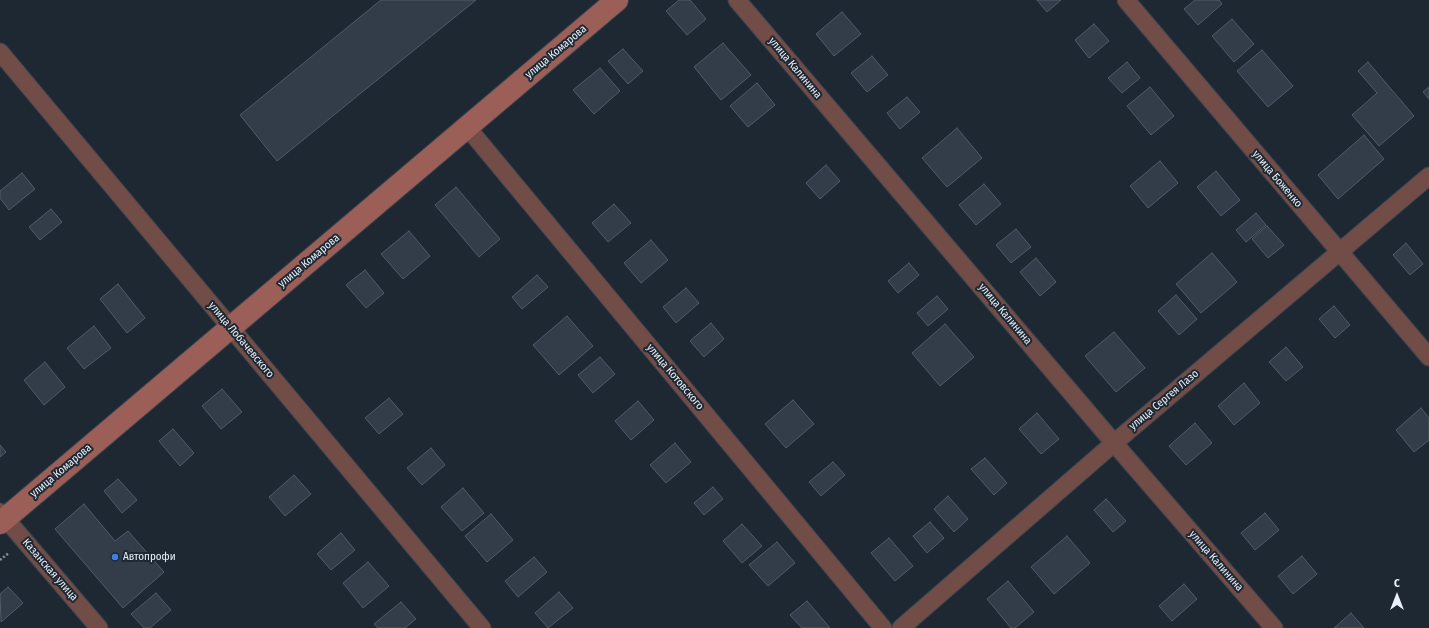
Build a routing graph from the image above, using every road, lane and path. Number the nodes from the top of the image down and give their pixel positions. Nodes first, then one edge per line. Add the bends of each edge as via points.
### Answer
1 (617, 0) edge
2 (737, 0) edge
3 (1126, 0) edge
4 (0, 52) edge
5 (467, 127) junction
6 (1429, 176) edge
7 (1338, 252) junction
8 (231, 327) junction
9 (1429, 358) edge
10 (1114, 443) junction
11 (2, 518) edge
12 (99, 628) edge
13 (482, 628) edge
14 (883, 628) edge
15 (901, 628) edge
16 (1274, 628) edge

1 - 5 main road, улица Комарова
2 - 10 street, улица Калинина
3 - 7 street, улица Боженко
4 - 8 street, улица Лобачевского
5 - 8 main road, улица Комарова
5 - 14 street, улица Котовского
6 - 7 street, улица Сергея Лазо
7 - 9 street, улица Боженко
7 - 10 street, улица Сергея Лазо
8 - 11 main road, улица Комарова
8 - 13 street, улица Лобачевского
10 - 15 street, улица Сергея Лазо
10 - 16 street, улица Калинина
11 - 12 street, Казанская улица

